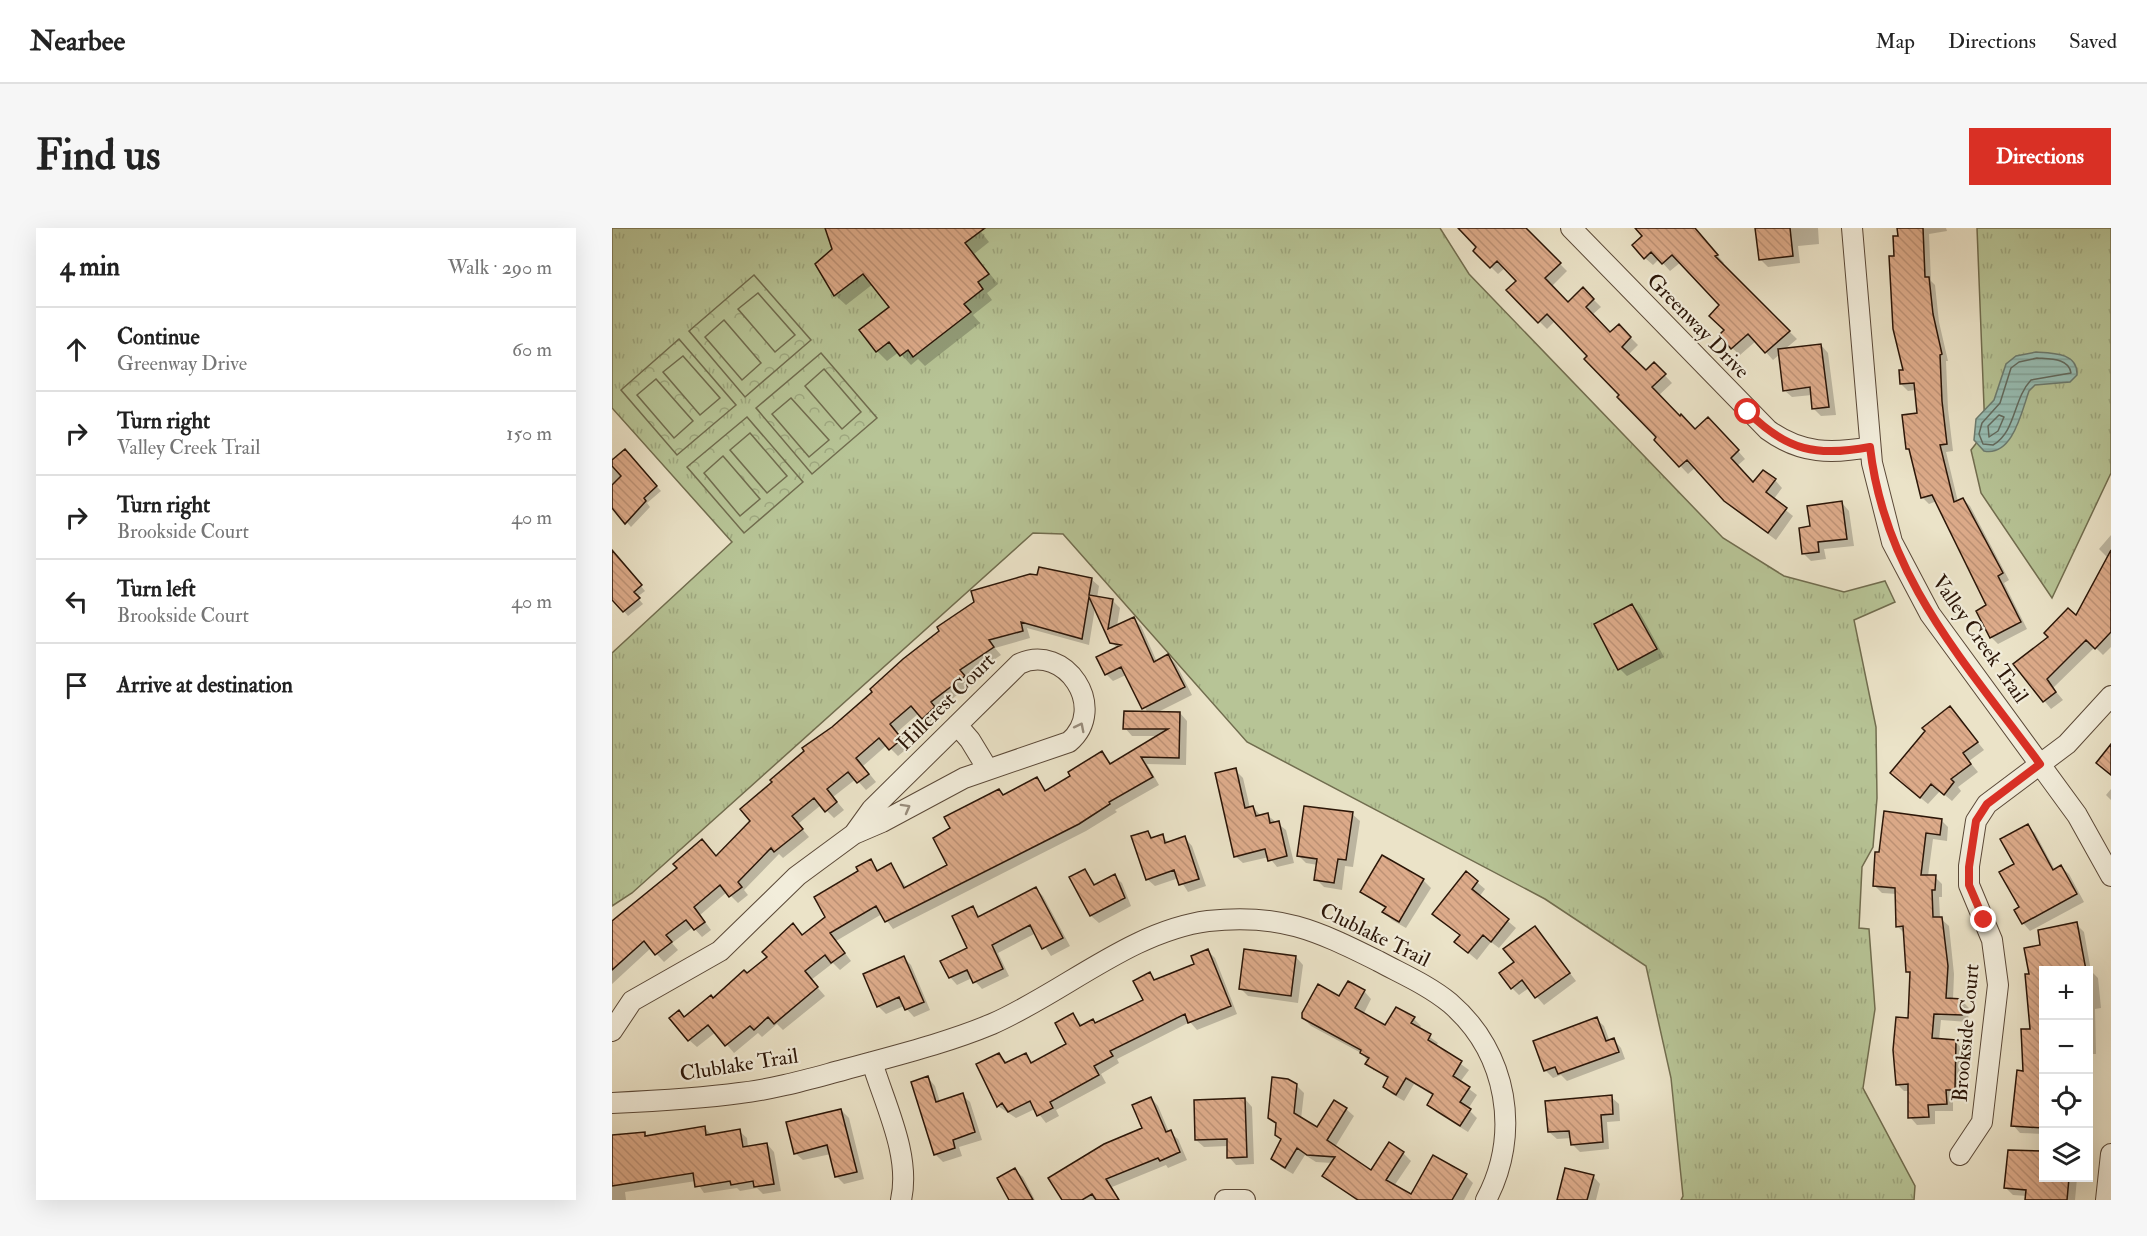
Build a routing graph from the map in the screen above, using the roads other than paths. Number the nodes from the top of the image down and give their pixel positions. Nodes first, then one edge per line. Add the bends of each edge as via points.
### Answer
1 (1571, 228) edge
2 (1852, 228) edge
3 (1870, 447) junction
4 (2111, 696) edge
5 (957, 725) junction
6 (2040, 764) junction
7 (987, 768) junction
8 (854, 834) junction
9 (2111, 876) edge
10 (612, 1030) edge
11 (872, 1062) junction
12 (612, 1103) edge
13 (2111, 1154) edge
14 (1960, 1155) dead end
15 (901, 1200) edge
16 (1225, 1200) edge
17 (1245, 1200) edge
18 (1486, 1200) edge
19 (2106, 1200) edge

1 - 3 street, Greenway Drive via 1748,412 1777,437 1818,452
2 - 3 street, Valley Creek Trail
3 - 6 street, Valley Creek Trail via 1886,524 1910,580 1938,627
4 - 6 street, Brookside Court via 2072,738
5 - 7 street
7 -> 5 street, Hillcrest Court via 1060,746 1075,737 1086,710 1080,688 1056,663 1034,658 1012,669
5 - 8 street, Hillcrest Court via 872,809
6 - 9 street, Valley Creek Trail via 2090,836
6 - 14 street, Brookside Court via 1980,811 1973,832 1969,885 1992,940 1998,985 1982,1122
8 -> 7 street, Hillcrest Court
8 - 10 street, Hillcrest Court via 797,876 720,951 632,1001
11 - 12 street, Clublake Trail via 760,1090
11 - 15 street via 902,1161
11 - 18 street, Clublake Trail via 994,1023 1149,938 1176,928 1245,919 1297,925 1329,936 1427,986 1460,1012 1480,1036 1500,1080 1506,1128 1503,1160
13 - 19 street
16 - 17 street

